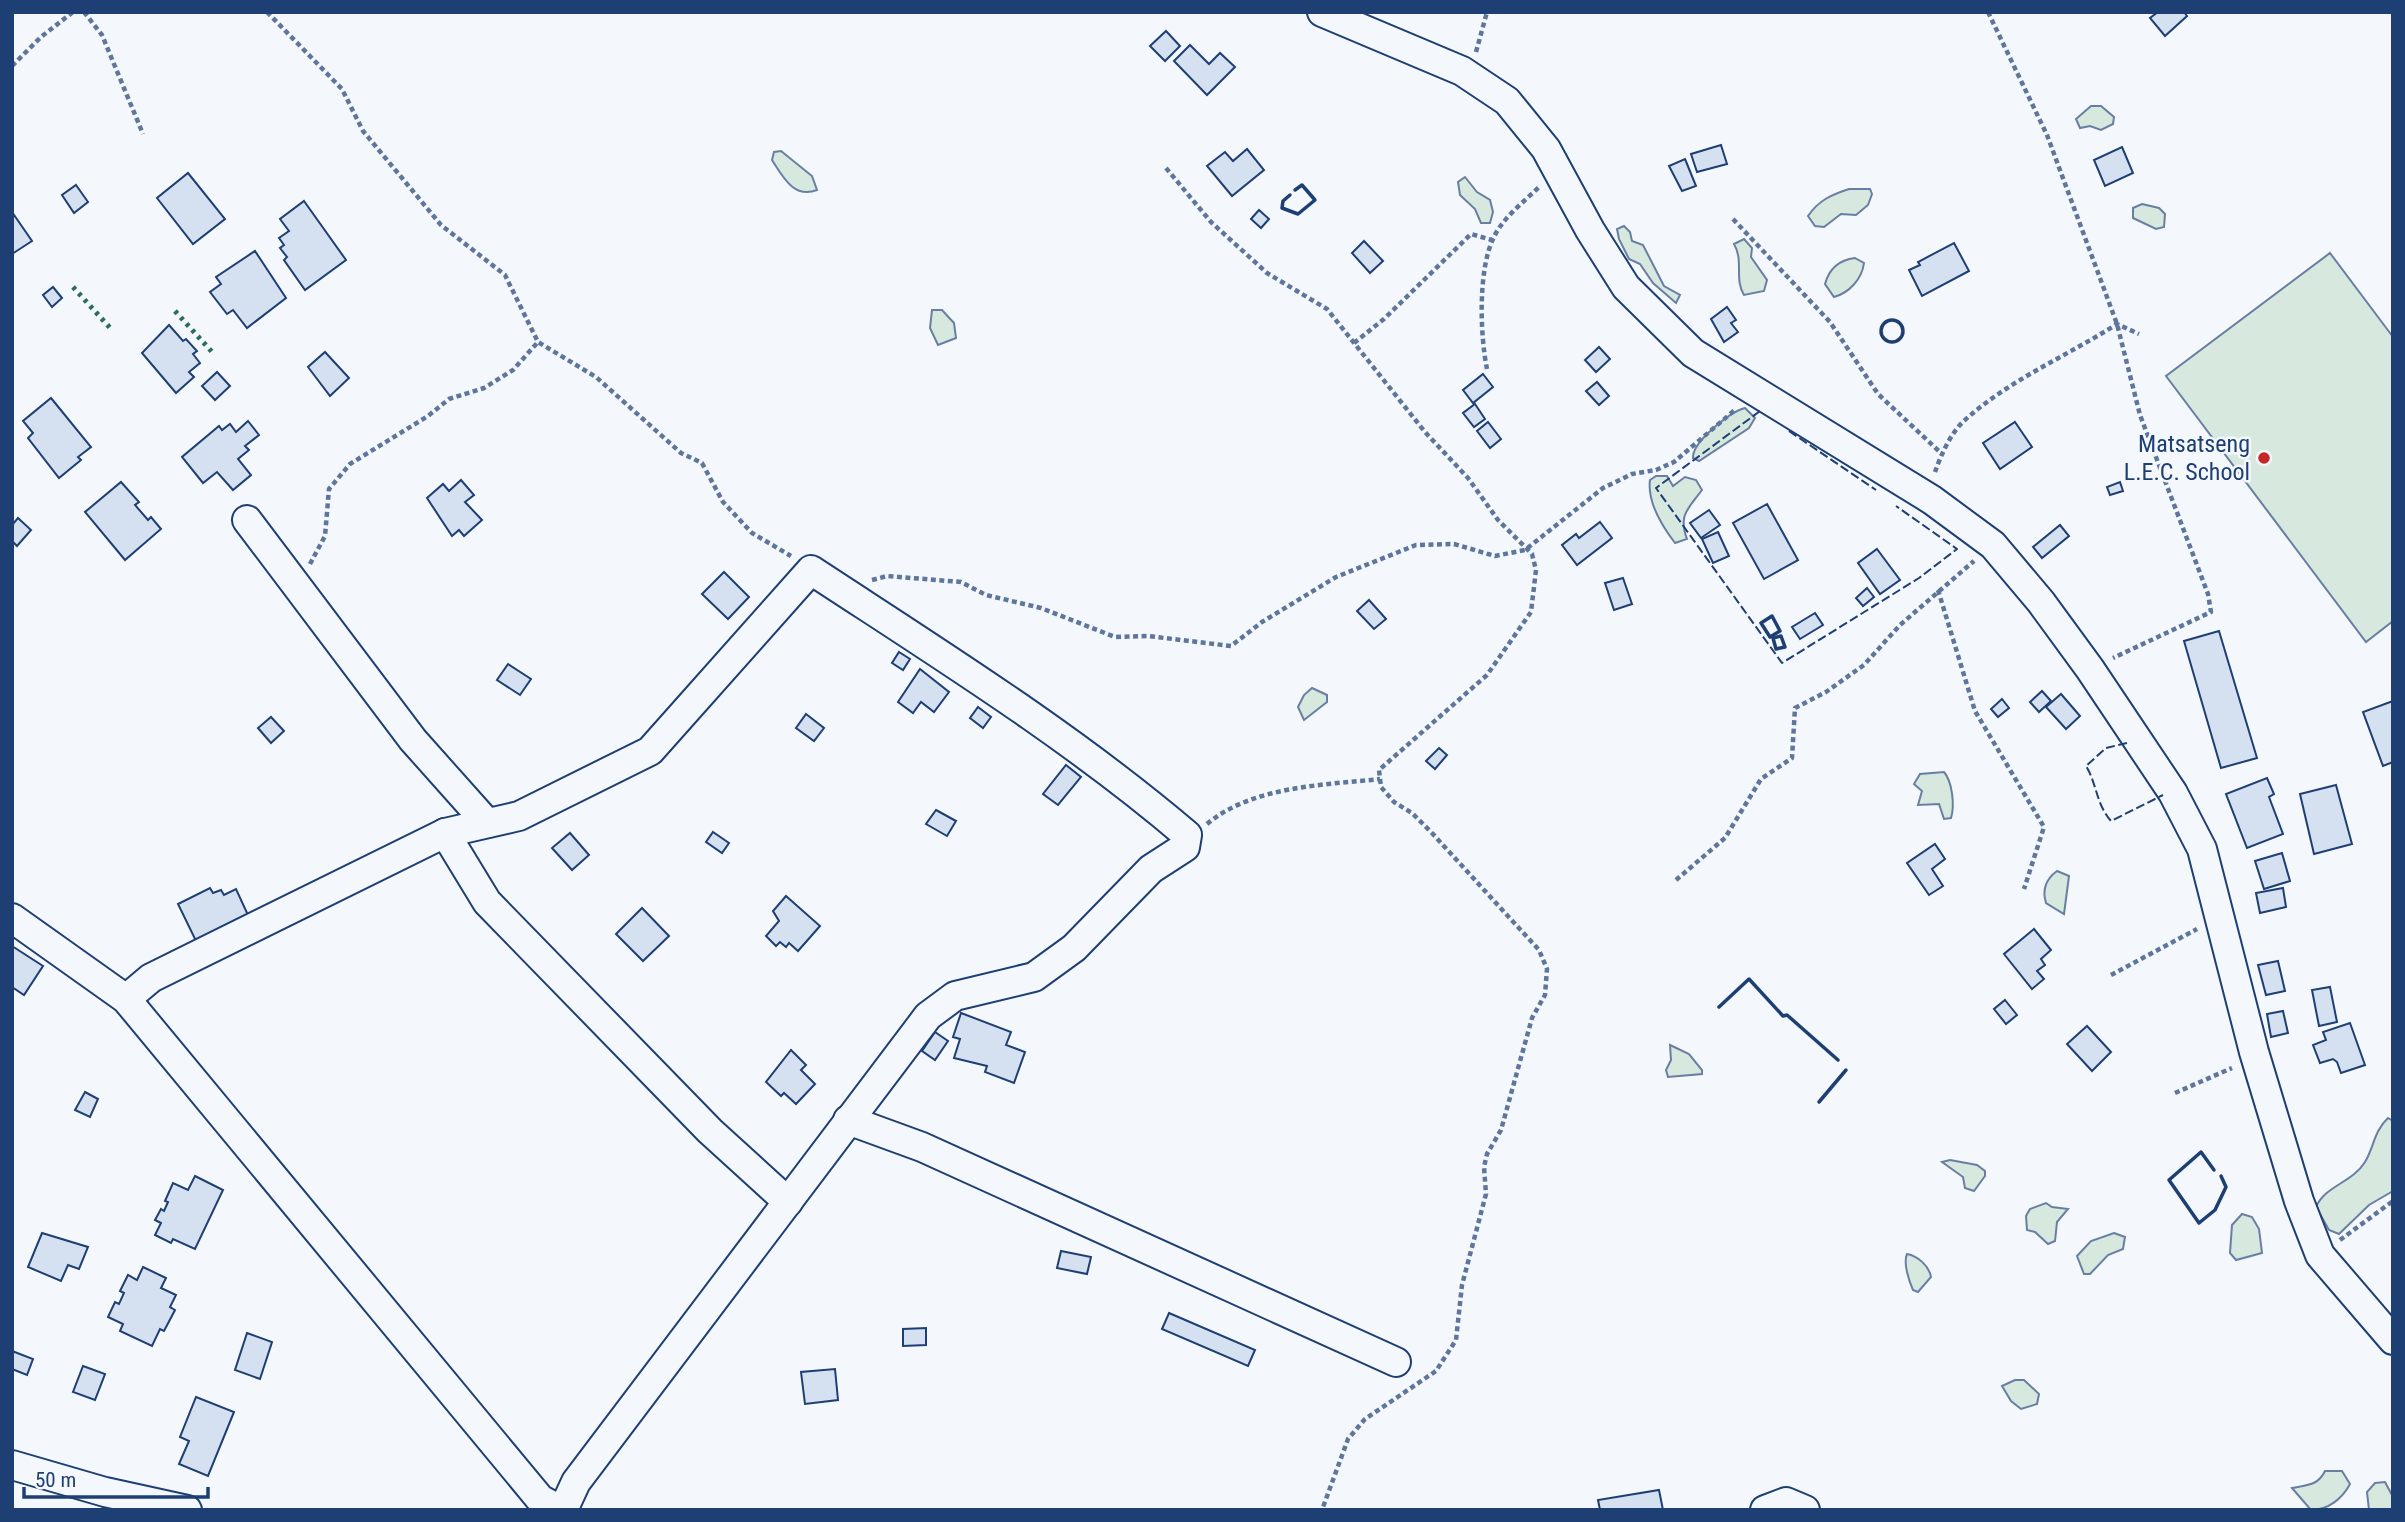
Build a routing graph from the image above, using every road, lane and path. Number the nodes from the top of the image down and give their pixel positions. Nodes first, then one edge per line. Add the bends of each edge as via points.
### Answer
1 (73, 12) edge
2 (84, 12) edge
3 (267, 12) edge
4 (1322, 12) edge
5 (1487, 12) edge
6 (1988, 12) edge
7 (12, 65) edge
8 (1470, 76) junction
9 (143, 134) dead end
10 (1166, 168) dead end
11 (1558, 169) junction
12 (1733, 219) dead end
13 (1492, 240) junction
14 (2117, 324) junction
15 (2138, 334) dead end
16 (538, 342) junction
17 (1354, 343) junction
18 (1486, 369) dead end
19 (1755, 393) junction
20 (1942, 454) junction
21 (1932, 500) junction
22 (247, 520) dead end
23 (1993, 545) junction
24 (1525, 550) junction
25 (811, 570) junction
26 (294, 582) junction
27 (1938, 590) junction
28 (847, 594) junction
29 (2090, 668) junction
30 (1380, 779) junction
31 (487, 824) junction
32 (445, 833) junction
33 (1187, 835) junction
34 (1676, 880) dead end
35 (2024, 889) dead end
36 (12, 918) edge
37 (2222, 928) junction
38 (2111, 975) dead end
39 (126, 999) junction
40 (2256, 1061) junction
41 (2175, 1093) dead end
42 (848, 1120) junction
43 (2393, 1201) edge
44 (788, 1202) junction
45 (2320, 1255) junction
46 (2393, 1340) edge
47 (1396, 1362) dead end
48 (12, 1465) edge
49 (187, 1510) edge
50 (562, 1510) edge
51 (1322, 1510) edge
52 (1765, 1510) edge
53 (1805, 1510) edge

1 - 7 path
2 - 9 path via 102,35
3 - 16 path via 342,89 363,131 441,225 505,275
4 - 8 street
5 - 8 path
6 - 14 path via 2047,135
8 - 11 street via 1513,108
10 - 17 path via 1211,222 1267,273 1327,309
11 - 13 path via 1509,216
11 - 19 street via 1626,287 1693,353
12 - 20 path via 1830,322 1878,394
13 - 17 path via 1471,234
13 - 18 path via 1483,286 1481,337
14 - 15 path
14 - 20 path via 2073,353 2039,368 1963,421
14 - 29 path via 2140,415 2211,612
16 - 25 path via 596,377 681,453 702,463 723,502 752,533
16 - 26 path via 513,370 484,388 449,399 350,464 329,489 325,536 314,559
17 - 24 path
19 - 21 street
19 - 24 path via 1674,462 1603,488
20 - 21 path via 1931,485
21 - 23 street
22 - 26 street
23 - 27 path
23 - 29 street
24 - 28 path via 1495,556 1454,544 1416,545 1336,577 1231,646 1148,636 1115,637 1041,608 986,595 961,582 887,576
24 - 30 path via 1532,554 1536,570 1531,612 1487,675 1397,752 1379,770
25 - 28 street
25 - 31 street via 650,751 519,816
26 - 31 street via 413,740
27 - 34 path via 1864,665 1795,708 1792,758 1761,779 1725,838
27 - 35 path via 1975,711 2044,827
28 - 33 street via 1138,793
29 - 37 street via 2173,793 2202,849
30 - 33 path via 1275,794 1234,806
30 - 51 path via 1394,802 1432,833 1539,950 1547,969 1545,995 1532,1017 1502,1130 1487,1154 1486,1194 1462,1285 1456,1340 1436,1371 1365,1419 1348,1439
31 - 32 street
32 - 39 street via 151,978
32 - 44 street via 487,902 710,1131
33 - 42 street via 1185,847 1151,869 1074,948 1034,977 955,996 928,1016
36 - 39 street
37 - 38 path via 2193,929
37 - 40 street
39 - 50 street via 540,1499
40 - 41 path
40 - 45 street
42 - 44 street
42 - 47 street via 922,1147
43 - 45 path
44 - 50 street via 576,1482
45 - 46 street
48 - 49 street
52 - 53 street via 1786,1502

